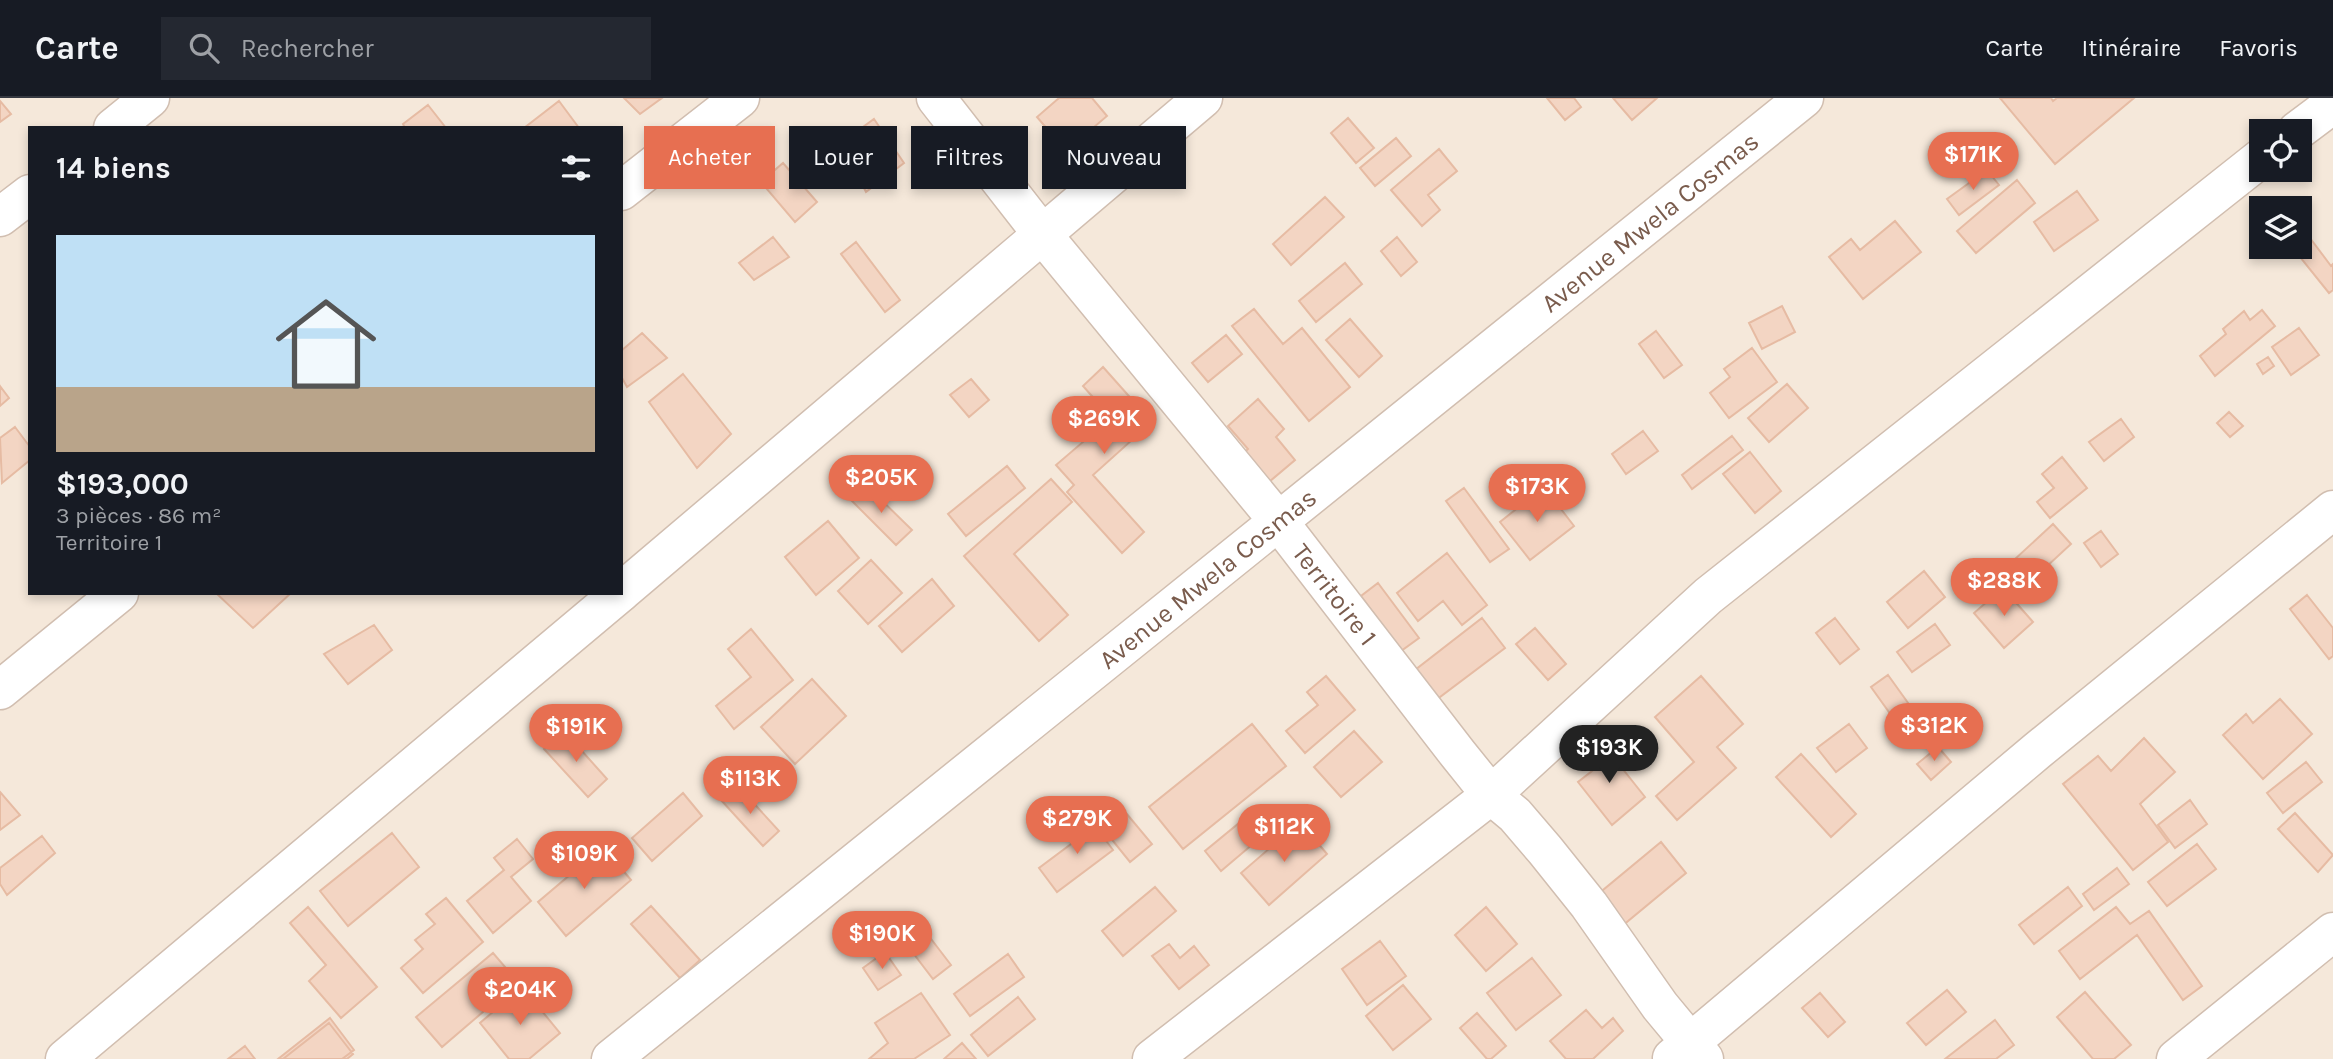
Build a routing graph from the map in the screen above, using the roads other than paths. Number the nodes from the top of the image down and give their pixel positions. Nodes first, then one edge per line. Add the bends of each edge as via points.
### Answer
1 (150, 98) edge
2 (740, 98) edge
3 (936, 98) edge
4 (1203, 98) edge
5 (1804, 98) edge
6 (2333, 104) edge
7 (2312, 120) edge
8 (115, 126) edge
9 (2249, 168) edge
10 (623, 189) edge
11 (28, 196) edge
12 (0, 217) edge
13 (1042, 234) junction
14 (2333, 510) edge
15 (1279, 522) junction
16 (623, 590) edge
17 (117, 595) edge
18 (618, 595) edge
19 (0, 690) edge
20 (1491, 795) junction
21 (2333, 932) edge
22 (1688, 1054) edge
23 (65, 1059) edge
24 (611, 1059) edge
25 (1152, 1059) edge
26 (2176, 1059) edge

1 - 8 street
2 - 10 street
3 - 13 street, Territoire 1
4 - 13 street
5 - 15 street, Avenue Mwela Cosmas
6 - 7 street
9 - 20 street via 1708,596
11 - 12 street
13 - 15 street, Territoire 1
13 - 16 street
14 - 22 street via 2038,750
15 - 20 street, Territoire 1
15 - 24 street, Avenue Mwela Cosmas
17 - 19 street
18 - 23 street
20 - 22 street, Territoire 1 via 1545,850
20 - 25 street
21 - 26 street

